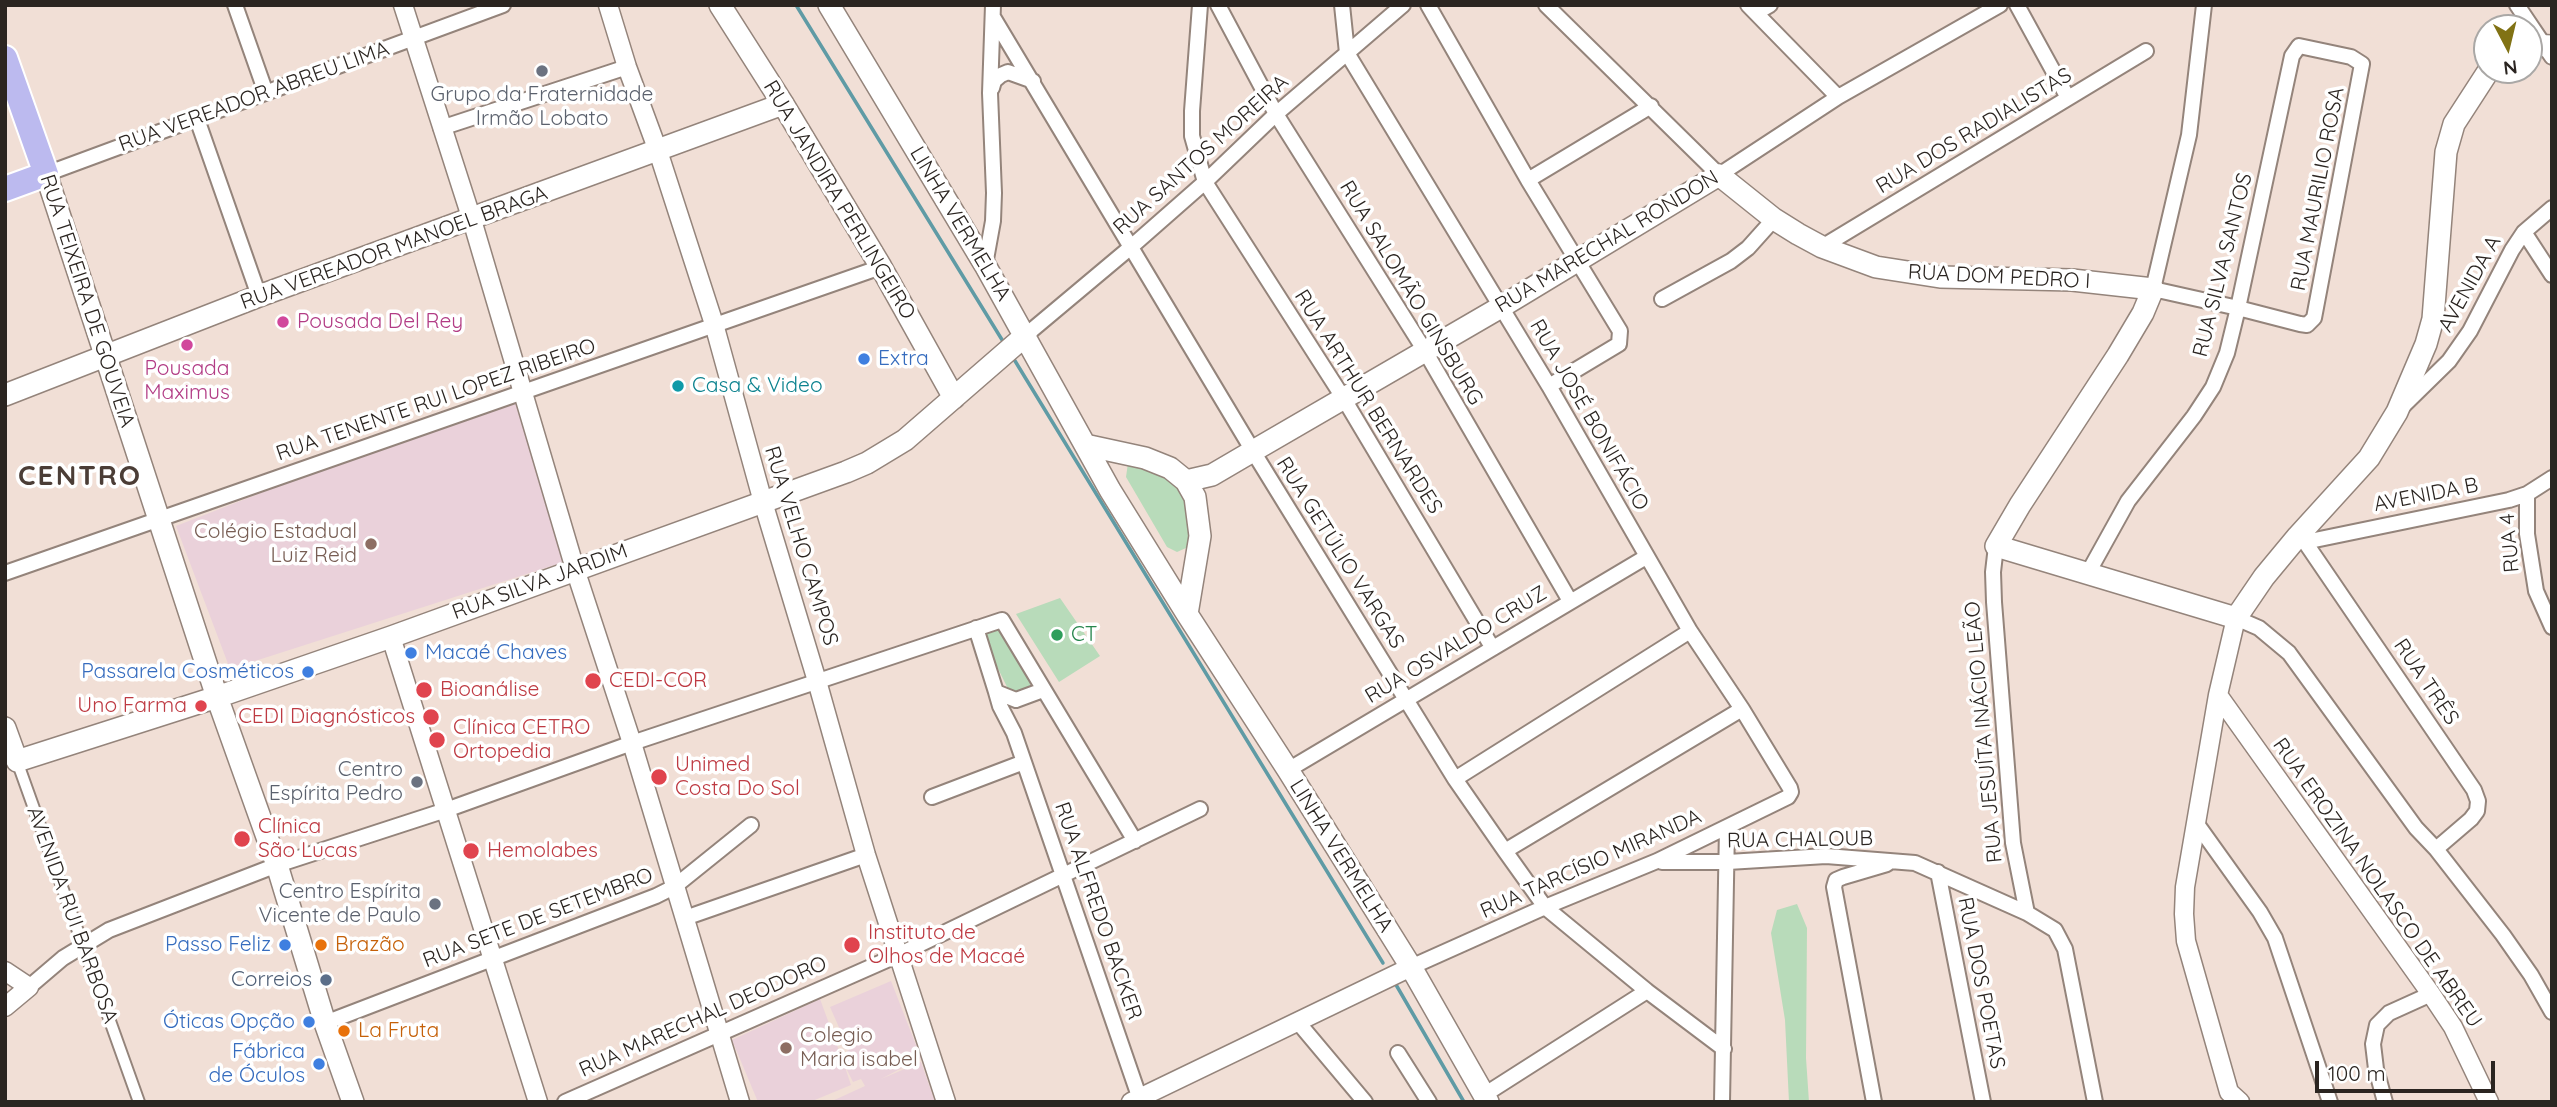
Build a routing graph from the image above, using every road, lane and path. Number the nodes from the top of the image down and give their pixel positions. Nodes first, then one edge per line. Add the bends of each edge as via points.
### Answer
1 (235, 5) edge
2 (403, 5) edge
3 (503, 5) edge
4 (608, 5) edge
5 (720, 5) edge
6 (829, 5) edge
7 (1200, 5) edge
8 (1217, 5) edge
9 (1342, 5) edge
10 (1404, 5) edge
11 (1428, 5) edge
12 (1546, 5) edge
13 (1770, 5) edge
14 (2000, 5) edge
15 (2017, 5) edge
16 (2204, 5) edge
17 (2517, 5) edge
18 (1752, 9) edge
19 (993, 11) edge
20 (413, 38) junction
21 (2544, 48) edge
22 (2146, 51) dead end
23 (1347, 53) junction
24 (2351, 57) joint
25 (5, 58) edge
26 (627, 67) junction
27 (1033, 81) junction
28 (2480, 84) edge
29 (266, 93) junction
30 (990, 93) junction
31 (1838, 97) junction
32 (2068, 98) junction
33 (783, 104) junction
34 (1651, 106) junction
35 (1276, 114) junction
36 (197, 119) junction
37 (441, 128) junction
38 (658, 151) junction
39 (46, 174) junction
40 (1719, 175) junction
41 (1528, 180) junction
42 (1205, 182) junction
43 (5, 188) edge
44 (2552, 208) edge
45 (472, 219) junction
46 (1774, 219) junction
47 (993, 221) junction
48 (964, 230) junction
49 (2524, 232) junction
50 (1131, 247) junction
51 (1822, 247) junction
52 (1578, 261) junction
53 (985, 265) junction
54 (881, 267) junction
55 (2552, 275) edge
56 (2153, 289) junction
57 (259, 296) junction
58 (1662, 299) dead end
59 (1501, 307) junction
60 (2238, 308) junction
61 (714, 324) junction
62 (2300, 324) joint
63 (1014, 345) junction
64 (1425, 351) junction
65 (104, 355) junction
66 (1549, 386) junction
67 (524, 391) junction
68 (5, 395) edge
69 (954, 398) junction
70 (1344, 399) junction
71 (2397, 412) junction
72 (1084, 445) junction
73 (1253, 452) junction
74 (1145, 458) junction
75 (2552, 478) edge
76 (1191, 489) junction
77 (1110, 490) junction
78 (2527, 494) junction
79 (763, 502) junction
80 (159, 519) junction
81 (2301, 539) junction
82 (1996, 546) junction
83 (1196, 557) junction
84 (1646, 557) junction
85 (1153, 559) junction
86 (575, 569) junction
87 (5, 573) edge
88 (2088, 573) junction
89 (1570, 601) junction
90 (1187, 614) junction
91 (2236, 618) junction
92 (2552, 627) edge
93 (976, 628) junction
94 (1690, 631) junction
95 (391, 637) junction
96 (1492, 647) junction
97 (817, 681) junction
98 (1043, 690) junction
99 (996, 692) junction
100 (2218, 695) junction
101 (217, 697) junction
102 (1016, 700) junction
103 (1406, 700) junction
104 (1742, 709) junction
105 (5, 728) edge
106 (1014, 733) junction
107 (632, 743) junction
108 (17, 761) junction
109 (1024, 762) junction
110 (1288, 770) junction
111 (1455, 779) junction
112 (932, 797) dead end
113 (1788, 797) joint
114 (1200, 809) dead end
115 (446, 810) junction
116 (2197, 824) junction
117 (751, 825) dead end
118 (1727, 827) junction
119 (1135, 841) junction
120 (2436, 849) junction
121 (1505, 851) junction
122 (866, 855) junction
123 (1898, 860) junction
124 (1657, 862) junction
125 (1728, 862) junction
126 (277, 864) junction
127 (1938, 872) junction
128 (1064, 874) junction
129 (674, 887) junction
130 (1545, 907) junction
131 (2028, 914) junction
132 (685, 918) junction
133 (83, 944) junction
134 (898, 955) junction
135 (492, 958) junction
136 (1411, 967) junction
137 (5, 971) edge
138 (29, 987) junction
139 (1647, 991) junction
140 (2431, 994) junction
141 (5, 1007) edge
142 (2552, 1012) edge
143 (1297, 1021) junction
144 (325, 1023) junction
145 (719, 1034) junction
146 (1724, 1049) junction
147 (1398, 1053) dead end
148 (1486, 1098) edge
149 (2233, 1099) edge
150 (1137, 1100) edge
151 (1722, 1101) edge
152 (139, 1102) edge
153 (353, 1102) edge
154 (538, 1102) edge
155 (565, 1102) edge
156 (740, 1102) edge
157 (946, 1102) edge
158 (1365, 1102) edge
159 (1429, 1102) edge
160 (1874, 1102) edge
161 (1983, 1102) edge
162 (2095, 1102) edge
163 (2330, 1102) edge
164 (2385, 1102) edge
165 (2489, 1102) edge

1 - 29 street
2 - 20 street
3 - 20 street, RUA VEREADOR ABREU LIMA
4 - 26 street, RUA VELHO CAMPOS
5 - 33 main road, RUA JANDIRA PERLINGEIRO
6 - 48 main road, LINHA VERMELHA
7 - 42 street, RUA ARTHUR BERNARDES via 1192,136
8 - 35 street, RUA SALOMÃO GINSBURG
9 - 23 street
10 - 23 street, RUA SANTOS MOREIRA
11 - 41 street
12 - 34 street
13 - 18 street
14 - 31 street, RUA MARECHAL RONDON
15 - 32 street
16 - 56 street via 2189,135
17 - 21 street
18 - 31 street
19 - 27 street, RUA GETÚLIO VARGAS
19 - 30 street
20 - 29 street, RUA VEREADOR ABREU LIMA
20 - 37 street
22 - 32 street, RUA DOS RADIALISTAS
23 - 35 street, RUA SANTOS MOREIRA
23 - 59 street, RUA JOSÉ BONIFÁCIO
24 - 60 street, RUA SILVA SANTOS via 2306,46 2299,46 2292,56
24 - 62 street, RUA MAURILIO ROSA via 2362,64 2362,70 2314,318 2307,325
25 - 39 highway, RUA TEIXEIRA DE GOUVEIA
26 - 37 street
26 - 38 street, RUA VELHO CAMPOS
27 - 30 street via 1008,72 994,81
27 - 50 street, RUA GETÚLIO VARGAS
28 - 71 main road via 2454,124 2446,152 2433,319
29 - 36 street, RUA VEREADOR ABREU LIMA
30 - 47 street
31 - 40 street, RUA MARECHAL RONDON
32 - 51 street, RUA DOS RADIALISTAS
33 - 38 main road, RUA VEREADOR MANOEL BRAGA
33 - 54 main road, RUA JANDIRA PERLINGEIRO
34 - 40 street
34 - 41 street
35 - 42 street, RUA SANTOS MOREIRA
35 - 64 street, RUA SALOMÃO GINSBURG
36 - 39 street, RUA VEREADOR ABREU LIMA
36 - 57 street
37 - 45 street
38 - 45 main road, RUA VEREADOR MANOEL BRAGA
38 - 61 street, RUA VELHO CAMPOS
39 - 43 highway, RUA VEREADOR ABREU LIMA
39 - 65 main road, RUA TEIXEIRA DE GOUVEIA
40 - 46 main road, RUA DOM PEDRO I
40 - 52 main road, RUA MARECHAL RONDON
41 - 52 street
42 - 50 street, RUA SANTOS MOREIRA
42 - 70 street, RUA ARTHUR BERNARDES
44 - 49 street, AVENIDA A
45 - 57 main road, RUA VEREADOR MANOEL BRAGA
45 - 67 street
46 - 51 main road, RUA DOM PEDRO I
46 - 58 street via 1731,261
47 - 48 street via 975,232
47 - 53 street
48 - 53 main road, LINHA VERMELHA
49 - 55 street
49 - 71 street, AVENIDA A via 2449,361
50 - 63 street, RUA SANTOS MOREIRA
50 - 73 street, RUA GETÚLIO VARGAS
51 - 56 main road, RUA DOM PEDRO I via 1910,274
52 - 59 main road, RUA MARECHAL RONDON
52 - 66 street via 1621,337 1619,344
53 - 63 main road, LINHA VERMELHA
54 - 61 street, RUA TENENTE RUI LOPEZ RIBEIRO
54 - 69 main road, RUA JANDIRA PERLINGEIRO
56 - 60 street, RUA DOM PEDRO I
56 - 82 main road via 2118,355
57 - 65 main road, RUA VEREADOR MANOEL BRAGA
59 - 64 main road, RUA MARECHAL RONDON
59 - 66 street, RUA JOSÉ BONIFÁCIO
60 - 62 street, RUA DOM PEDRO I
60 - 88 street, RUA SILVA SANTOS via 2213,387 2128,501
61 - 67 street, RUA TENENTE RUI LOPEZ RIBEIRO
61 - 79 street, RUA VELHO CAMPOS
63 - 69 main road, RUA SILVA JARDIM
63 - 72 main road, LINHA VERMELHA
64 - 70 main road, RUA MARECHAL RONDON
64 - 89 street, RUA SALOMÃO GINSBURG
65 - 68 main road, RUA VEREADOR MANOEL BRAGA
65 - 80 main road, RUA TEIXEIRA DE GOUVEIA
66 - 84 street, RUA JOSÉ BONIFÁCIO
67 - 80 street, RUA TENENTE RUI LOPEZ RIBEIRO
67 - 86 street
69 - 79 main road, RUA SILVA JARDIM via 905,440 867,463
70 - 73 main road, RUA MARECHAL RONDON
70 - 96 street, RUA ARTHUR BERNARDES
71 - 81 main road via 2369,458
72 - 74 main road
72 - 77 main road, LINHA VERMELHA
73 - 76 main road, RUA MARECHAL RONDON
73 - 103 street, RUA GETÚLIO VARGAS
74 - 76 main road via 1170,468
74 - 77 main road via 1129,459 1117,467
75 - 78 street, AVENIDA B
76 - 83 main road via 1200,536
77 - 85 main road, LINHA VERMELHA
78 - 81 street, AVENIDA B
78 - 92 street, RUA 4 via 2527,534 2536,592
79 - 86 main road, RUA SILVA JARDIM
79 - 97 street, RUA VELHO CAMPOS
80 - 87 street, RUA TENENTE RUI LOPEZ RIBEIRO
80 - 101 main road, RUA TEIXEIRA DE GOUVEIA
81 - 91 main road
81 - 120 street, RUA TRÊS via 2474,790 2477,811
82 - 88 main road
82 - 131 street, RUA JESUÍTA INÁCIO LEÃO via 1994,602 2013,843
83 - 85 main road via 1175,566
83 - 90 main road
84 - 89 street, RUA OSVALDO CRUZ
84 - 94 street, RUA JOSÉ BONIFÁCIO
85 - 90 main road, LINHA VERMELHA
86 - 95 main road, RUA SILVA JARDIM
86 - 107 street
88 - 91 main road
89 - 96 street, RUA OSVALDO CRUZ
90 - 110 main road, LINHA VERMELHA
91 - 100 street
91 - 120 street via 2259,628 2289,653
93 - 97 street
93 - 98 street via 1002,620
93 - 99 street, RUA ALFREDO BACKER
94 - 104 street, RUA JOSÉ BONIFÁCIO
94 - 111 street
95 - 101 main road, RUA SILVA JARDIM
95 - 115 street
96 - 103 street, RUA OSVALDO CRUZ
97 - 107 street
97 - 122 street, RUA VELHO CAMPOS
98 - 102 street
98 - 119 street
99 - 102 street
99 - 106 street, RUA ALFREDO BACKER
100 - 116 street
100 - 140 street, RUA EROZINA NOLASCO DE ABREU
101 - 108 main road, RUA SILVA JARDIM
101 - 126 main road, RUA TEIXEIRA DE GOUVEIA
102 - 106 street, RUA ALFREDO BACKER
103 - 110 street, RUA OSVALDO CRUZ
103 - 111 street, RUA GETÚLIO VARGAS
104 - 113 street, RUA JOSÉ BONIFÁCIO via 1790,788
104 - 121 street
105 - 108 main road, AVENIDA RUI BARBOSA
106 - 109 street, RUA ALFREDO BACKER
107 - 115 street
107 - 129 street
108 - 133 street, AVENIDA RUI BARBOSA
109 - 112 street
109 - 128 street, RUA ALFREDO BACKER
110 - 136 main road, LINHA VERMELHA
111 - 121 street, RUA GETÚLIO VARGAS
113 - 118 street, RUA TARCÍSIO MIRANDA
114 - 119 street, RUA MARECHAL DEODORO
115 - 126 street
115 - 135 street
116 - 149 street via 2185,887 2186,941
116 - 163 street via 2274,938
117 - 129 street, RUA SETE DE SETEMBRO
118 - 124 street, RUA TARCÍSIO MIRANDA
118 - 125 street
119 - 128 street, RUA MARECHAL DEODORO
120 - 142 street via 2531,975
121 - 130 street, RUA GETÚLIO VARGAS
122 - 132 street
122 - 134 street, RUA VELHO CAMPOS
123 - 125 street, RUA CHALOUB via 1826,856
123 - 127 street, RUA CHALOUB
123 - 160 street via 1843,877 1834,887
124 - 125 street, RUA CHALOUB
124 - 130 street, RUA TARCÍSIO MIRANDA
125 - 146 street
126 - 133 street
126 - 144 main road, RUA TEIXEIRA DE GOUVEIA
127 - 131 street, RUA CHALOUB
127 - 161 street, RUA DOS POETAS
128 - 134 street, RUA MARECHAL DEODORO
128 - 150 street, RUA ALFREDO BACKER
129 - 132 street
129 - 135 street, RUA SETE DE SETEMBRO
130 - 136 street, RUA TARCÍSIO MIRANDA
130 - 139 street, RUA GETÚLIO VARGAS
131 - 162 street, RUA CHALOUB via 2055,930 2065,949
132 - 145 street
133 - 138 street
133 - 152 street, AVENIDA RUI BARBOSA
134 - 145 street, RUA MARECHAL DEODORO
134 - 157 street, RUA VELHO CAMPOS
135 - 144 street, RUA SETE DE SETEMBRO
135 - 154 street
136 - 143 street
136 - 148 main road, LINHA VERMELHA
137 - 138 street
138 - 141 street
139 - 146 street, RUA GETÚLIO VARGAS
139 - 148 street
140 - 164 street via 2389,1013 2377,1025 2373,1044
140 - 165 street, RUA EROZINA NOLASCO DE ABREU via 2453,1027
143 - 150 street
143 - 158 street
144 - 153 main road, RUA TEIXEIRA DE GOUVEIA
145 - 155 street, RUA MARECHAL DEODORO
145 - 156 street
146 - 151 street
147 - 159 street

